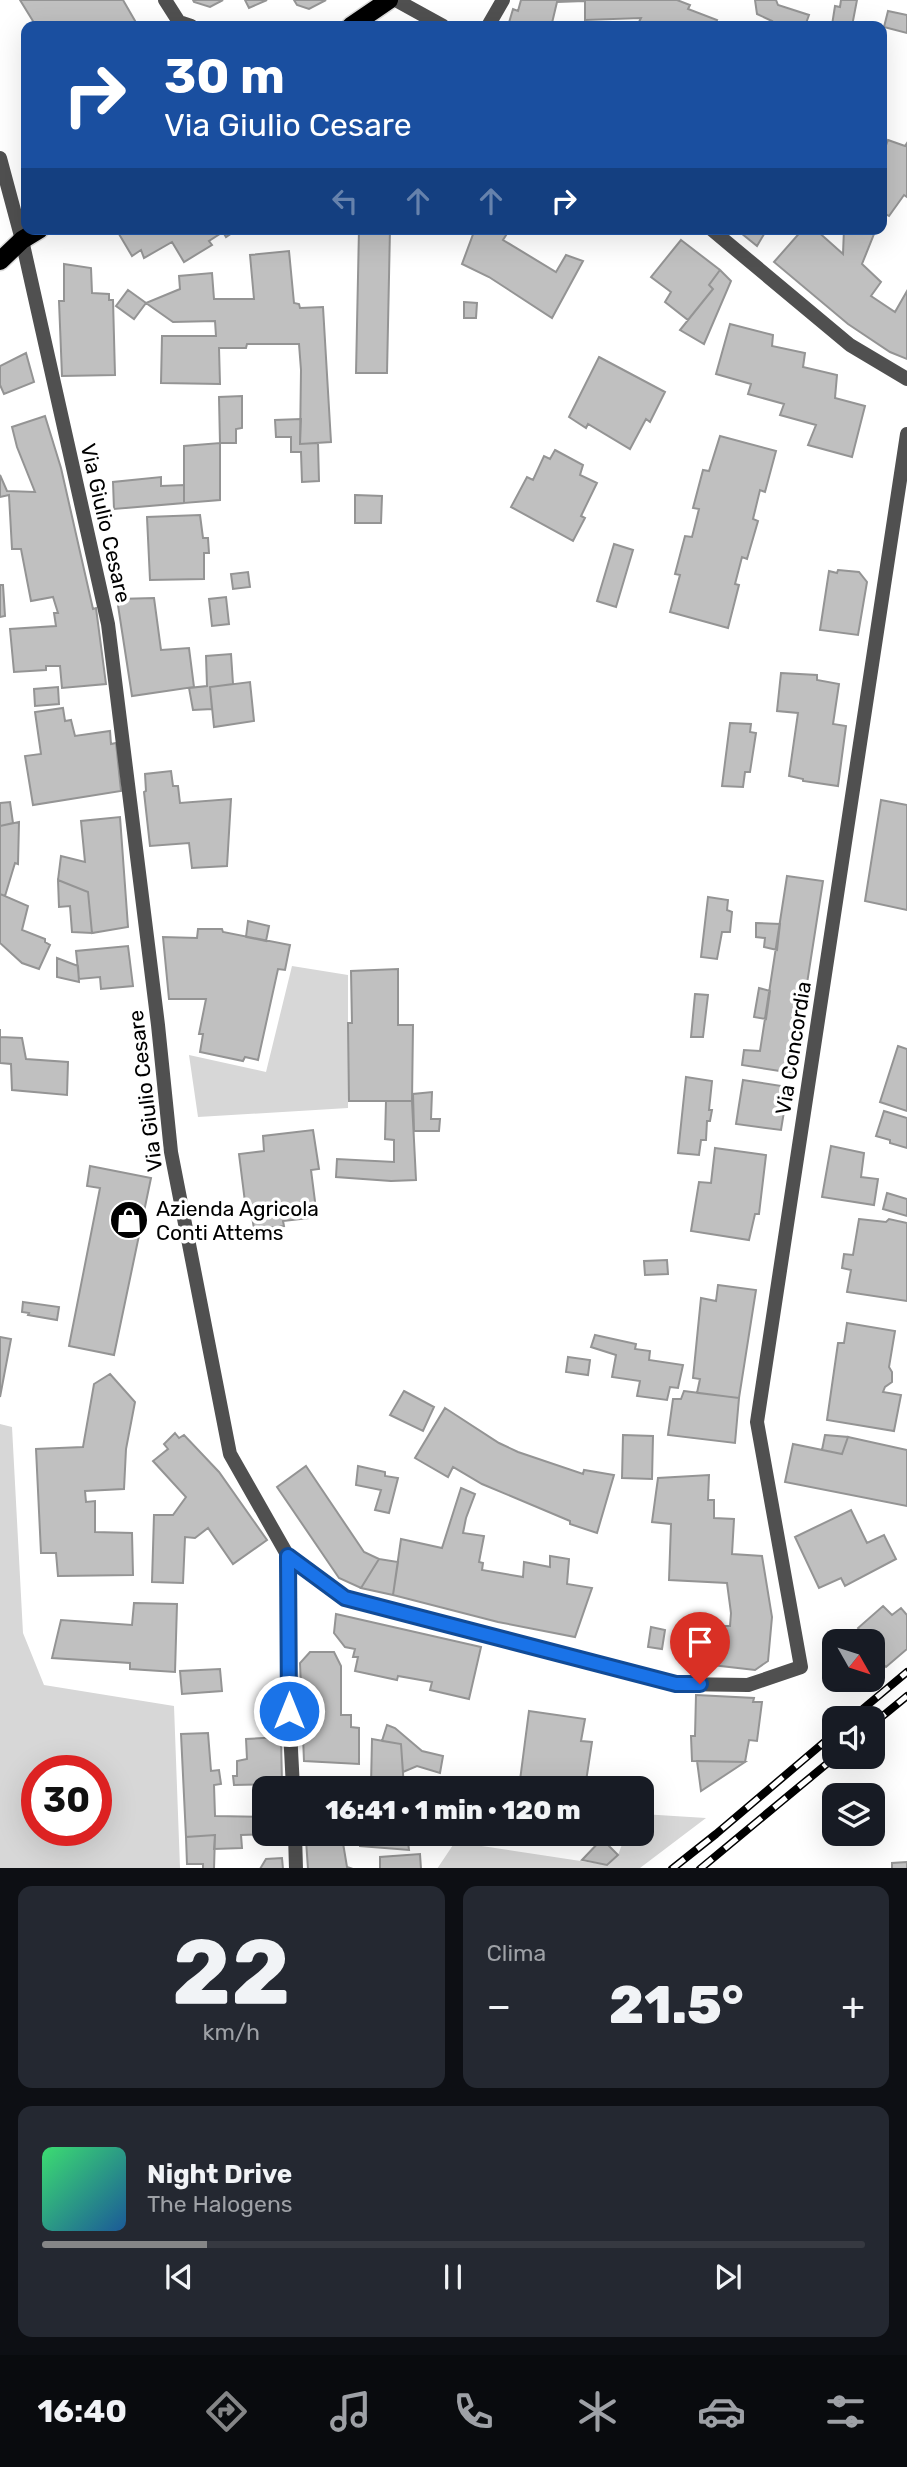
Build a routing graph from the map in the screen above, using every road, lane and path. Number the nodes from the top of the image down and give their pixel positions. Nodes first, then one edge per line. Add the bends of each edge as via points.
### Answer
1 (165, 0) edge
2 (389, 0) edge
3 (396, 0) edge
4 (503, 0) edge
5 (177, 21) edge
6 (358, 21) edge
7 (434, 21) edge
8 (491, 21) edge
9 (0, 158) edge
10 (21, 233) edge
11 (22, 235) edge
12 (31, 235) edge
13 (718, 235) edge
14 (23, 240) junction
15 (0, 261) edge
16 (907, 379) edge
17 (907, 434) edge
18 (288, 1556) junction
19 (801, 1667) joint
20 (292, 1776) edge
21 (295, 1846) edge
22 (296, 1868) edge

1 - 5 street
2 - 6 main road
3 - 7 street
4 - 8 street
9 - 10 street, Via Giulio Cesare
11 - 14 street, Via Giulio Cesare
12 - 14 main road
13 - 16 street via 850,345
14 - 15 main road
14 - 18 street, Via Giulio Cesare via 108,625 171,1152 230,1454
17 - 19 street, Via Concordia via 757,1422
18 - 19 street, Via Giulio Cesare via 345,1598 676,1684 748,1685
18 - 20 street
21 - 22 street

